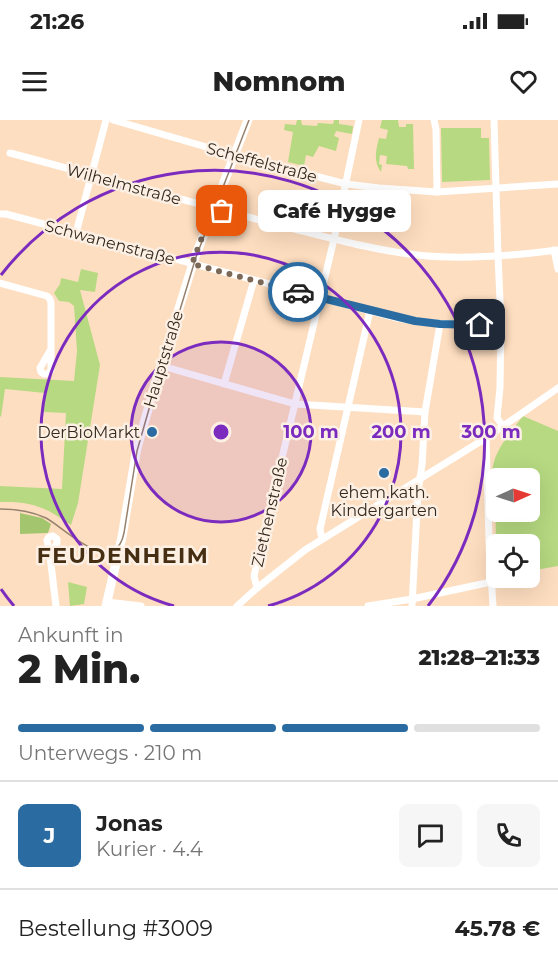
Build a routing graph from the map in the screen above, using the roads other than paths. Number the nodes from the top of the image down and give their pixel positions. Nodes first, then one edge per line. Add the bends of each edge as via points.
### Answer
1 (106, 120) edge
2 (113, 120) edge
3 (248, 120) edge
4 (359, 120) edge
5 (434, 120) edge
6 (494, 120) edge
7 (10, 153) dead end
8 (234, 155) junction
9 (91, 175) junction
10 (346, 184) junction
11 (558, 184) edge
12 (496, 188) junction
13 (436, 192) junction
14 (213, 208) junction
15 (0, 214) edge
16 (76, 233) junction
17 (334, 239) junction
18 (556, 250) edge
19 (498, 255) junction
20 (192, 264) junction
21 (558, 269) edge
22 (254, 280) junction
23 (0, 282) edge
24 (320, 298) junction
25 (370, 311) junction
26 (440, 324) junction
27 (501, 324) junction
28 (51, 349) dead end
29 (162, 366) junction
30 (224, 384) junction
31 (558, 388) edge
32 (295, 404) junction
33 (348, 407) junction
34 (425, 412) junction
35 (502, 426) junction
36 (486, 438) junction
37 (420, 479) junction
38 (489, 534) edge
39 (322, 539) junction
40 (50, 556) dead end
41 (486, 583) edge
42 (257, 588) junction
43 (492, 588) edge
44 (412, 602) edge
45 (107, 604) edge
46 (239, 604) edge
47 (56, 606) edge
48 (141, 606) edge
49 (249, 606) edge
50 (368, 606) edge
51 (493, 606) edge

1 - 9 street
2 - 8 street, Scheffelstraße
3 - 8 street, Hauptstraße
4 - 10 street, Ziethenstraße
5 - 13 street
6 - 12 street
7 - 9 street, Wilhelmstraße
8 - 10 street, Scheffelstraße
8 - 14 street, Hauptstraße
9 - 14 street, Wilhelmstraße
9 - 16 street
10 - 13 street, Scheffelstraße
10 - 17 street, Ziethenstraße
11 - 12 street, Scheffelstraße
12 - 13 street, Scheffelstraße
12 - 19 street
14 - 17 street, Wilhelmstraße
14 - 20 street, Hauptstraße
15 - 16 street, Schwanenstraße
16 - 20 street, Schwanenstraße
17 - 19 street, Wilhelmstraße via 416,255
17 - 24 street, Ziethenstraße
18 - 19 street, Wilhelmstraße
18 - 21 street
19 - 27 street
20 - 22 street, Schwanenstraße
20 - 29 street, Hauptstraße
22 - 24 street, Schwanenstraße
22 - 30 street
23 - 28 street via 50,299
24 - 25 street, Schwanenstraße
24 - 32 street, Ziethenstraße
25 - 26 street, Schwanenstraße
25 - 33 street
26 - 27 street, Schwanenstraße
26 - 34 street
27 - 35 street via 497,418
29 - 30 street
29 - 45 street, Hauptstraße via 137,448
30 - 32 street
31 - 35 street
32 - 33 street
32 - 42 street, Ziethenstraße via 254,576
33 - 34 street
33 - 39 street via 320,529
34 - 37 street
35 - 36 street
36 - 37 street
36 - 38 street
37 - 39 street
37 - 44 street
39 - 42 street
40 - 47 street
41 - 44 street
42 - 46 street
43 - 51 street
44 - 50 street
45 - 48 street
46 - 49 street

